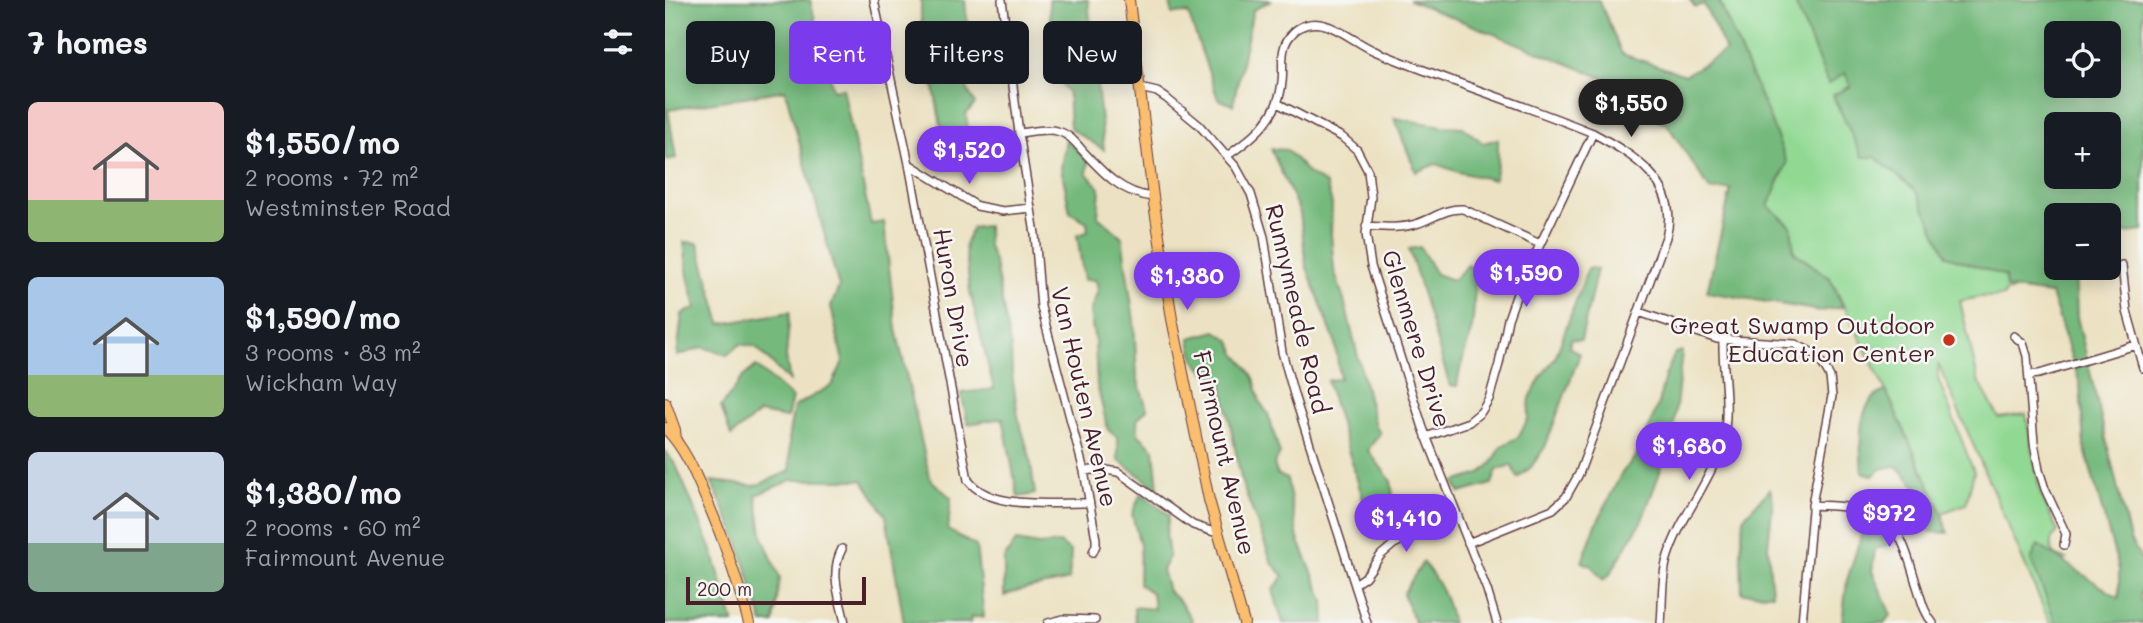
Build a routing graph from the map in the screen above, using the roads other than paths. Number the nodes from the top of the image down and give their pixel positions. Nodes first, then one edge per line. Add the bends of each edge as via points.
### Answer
1 (874, 0) edge
2 (1002, 0) edge
3 (1129, 0) edge
4 (1140, 88) junction
5 (1277, 103) junction
6 (1019, 133) junction
7 (1593, 133) junction
8 (1227, 156) junction
9 (909, 164) junction
10 (1153, 197) junction
11 (1031, 208) junction
12 (1366, 226) junction
13 (1540, 244) junction
14 (2122, 265) dead end
15 (1639, 312) junction
16 (2014, 336) dead end
17 (1723, 340) junction
18 (2136, 345) junction
19 (2143, 368) edge
20 (2029, 375) junction
21 (665, 402) edge
22 (665, 428) edge
23 (1426, 437) junction
24 (676, 440) junction
25 (1084, 471) junction
26 (1088, 503) junction
27 (1812, 505) junction
28 (1456, 513) junction
29 (1217, 533) junction
30 (1468, 543) junction
31 (2064, 545) dead end
32 (842, 549) dead end
33 (1093, 552) dead end
34 (1355, 584) junction
35 (1095, 620) dead end
36 (749, 623) edge
37 (845, 623) edge
38 (1048, 623) edge
39 (1244, 623) edge
40 (1367, 623) edge
41 (1497, 623) edge
42 (1661, 623) edge
43 (1802, 623) edge
44 (1933, 623) edge

1 - 9 street, Huron Drive
2 - 6 street, Van Houten Avenue
3 - 4 main road, Fairmount Avenue
4 - 8 street, Runnymeade Road via 1166,98
4 - 10 main road, Fairmount Avenue
5 - 7 street via 1288,38 1305,25 1318,24 1375,51
5 - 8 street via 1255,135
5 - 12 street, Glenmere Drive via 1333,131 1357,150 1370,180
6 - 10 street via 1049,130 1065,134 1119,185
6 - 11 street, Van Houten Avenue
7 - 13 street
7 - 15 street via 1639,163 1667,197 1669,227
8 - 34 street, Runnymeade Road via 1255,205 1282,352
9 - 11 street via 977,206 1003,211
9 - 26 street, Huron Drive via 968,480 978,491 1011,502
10 - 29 main road, Fairmount Avenue via 1172,319
11 - 25 street, Van Houten Avenue via 1043,320
12 - 13 street via 1402,227 1463,209
12 - 23 street, Glenmere Drive via 1371,266
13 - 23 street via 1513,306 1489,399 1469,422
14 - 18 street
15 - 17 street
15 - 30 street via 1571,490 1545,513
16 - 20 street via 2023,343
17 - 27 street via 1795,344 1815,354 1830,377 1832,396
17 - 42 street via 1724,435 1668,556
18 - 19 street
18 - 20 street
20 - 31 street via 2039,470 2066,534
21 - 24 main road
22 - 24 main road
23 - 28 street, Glenmere Drive
24 - 36 main road via 727,547
25 - 26 street, Van Houten Avenue
25 - 29 street via 1118,472 1193,526
26 - 33 street, Van Houten Avenue via 1096,539
27 - 43 street
27 - 44 street via 1868,510 1890,523
28 - 30 street, Glenmere Drive
28 - 34 street via 1394,544
29 - 39 main road, Fairmount Avenue
30 - 41 street, Glenmere Drive
32 - 37 street via 834,573
34 - 40 street, Runnymeade Road
35 - 38 street

